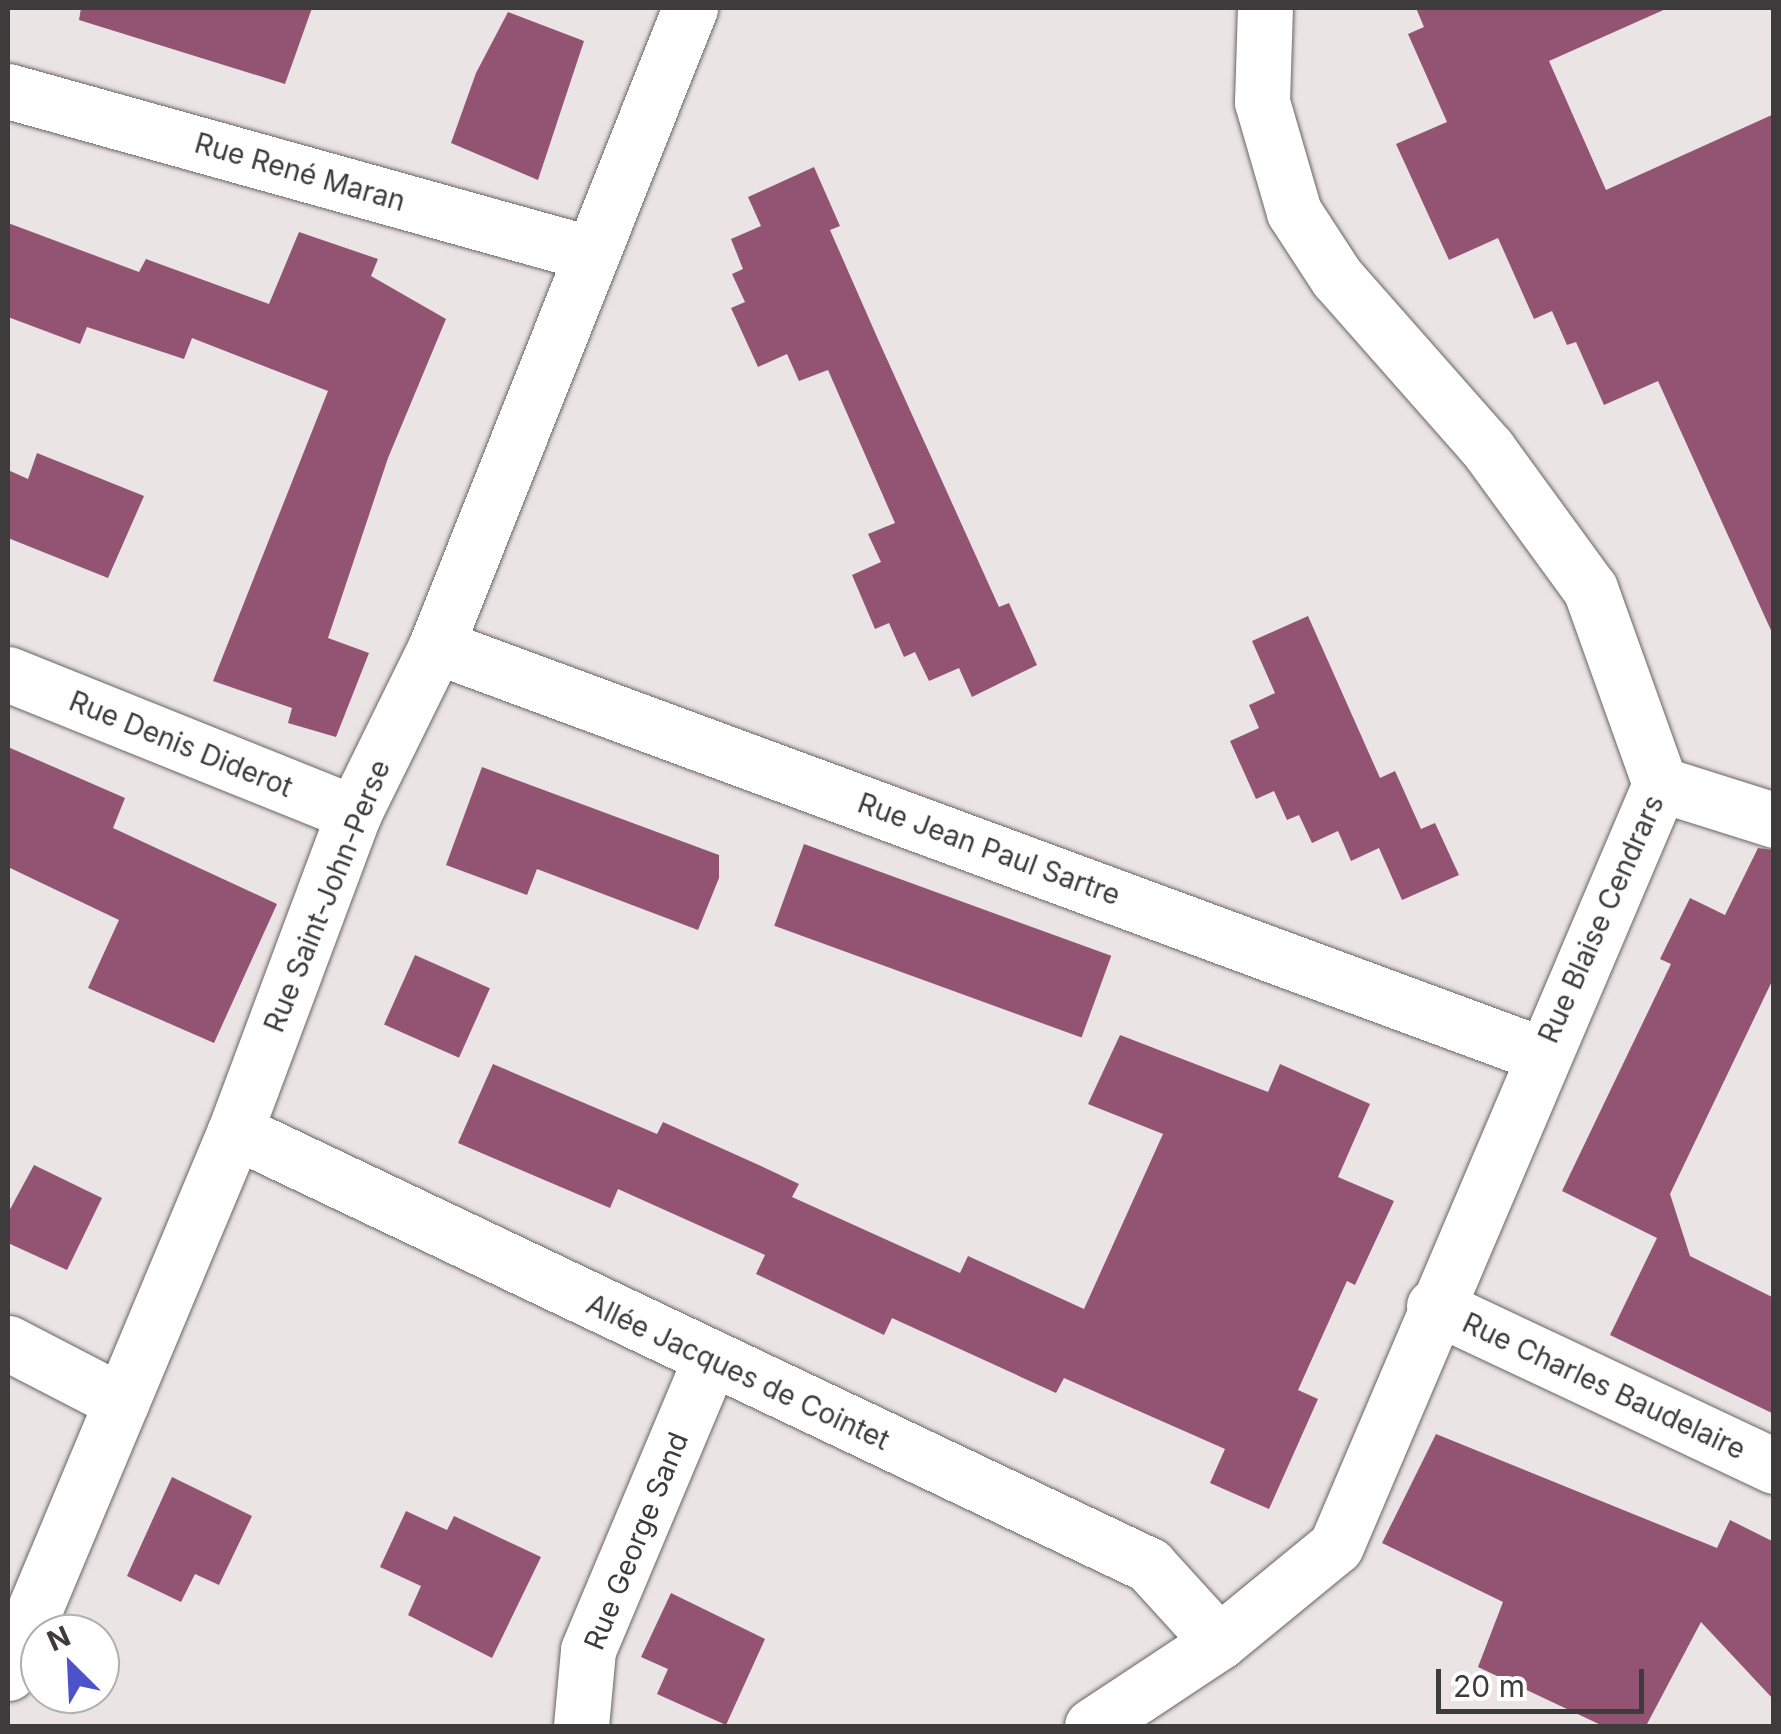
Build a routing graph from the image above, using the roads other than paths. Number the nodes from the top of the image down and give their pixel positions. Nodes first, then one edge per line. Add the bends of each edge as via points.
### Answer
1 (690, 8) edge
2 (1265, 8) edge
3 (8, 91) edge
4 (592, 254) junction
5 (436, 646) junction
6 (8, 674) edge
7 (1660, 784) junction
8 (354, 813) junction
9 (1774, 820) edge
10 (1541, 1054) junction
11 (235, 1131) junction
12 (1434, 1306) junction
13 (8, 1344) edge
14 (710, 1360) junction
15 (122, 1402) junction
16 (1774, 1466) edge
17 (1219, 1642) junction
18 (8, 1673) edge
19 (581, 1726) edge
20 (1092, 1726) edge

1 - 4 street, Rue Saint-John-Perse
2 - 7 street, Rue Blaise Cendrars via 1262,102 1294,212 1337,278 1488,450 1590,589
3 - 4 street, Rue René Maran
4 - 5 street, Rue Saint-John-Perse
5 - 8 street, Rue Saint-John-Perse
5 - 10 street, Rue Jean Paul Sartre
6 - 8 street, Rue Denis Diderot
7 - 9 street
7 - 10 street, Rue Blaise Cendrars
8 - 11 street, Rue Saint-John-Perse
10 - 12 street, Rue Blaise Cendrars
11 - 14 street, Allée Jacques de Cointet
11 - 15 street, Rue Saint-John-Perse
12 - 16 street, Rue Charles Baudelaire
12 - 17 street, Rue Blaise Cendrars via 1336,1546
13 - 15 street
14 - 17 street, Allée Jacques de Cointet via 1150,1565
14 - 19 street, Rue George Sand via 588,1650
15 - 18 street, Rue Saint-John-Perse
17 - 20 street, Rue Blaise Cendrars

